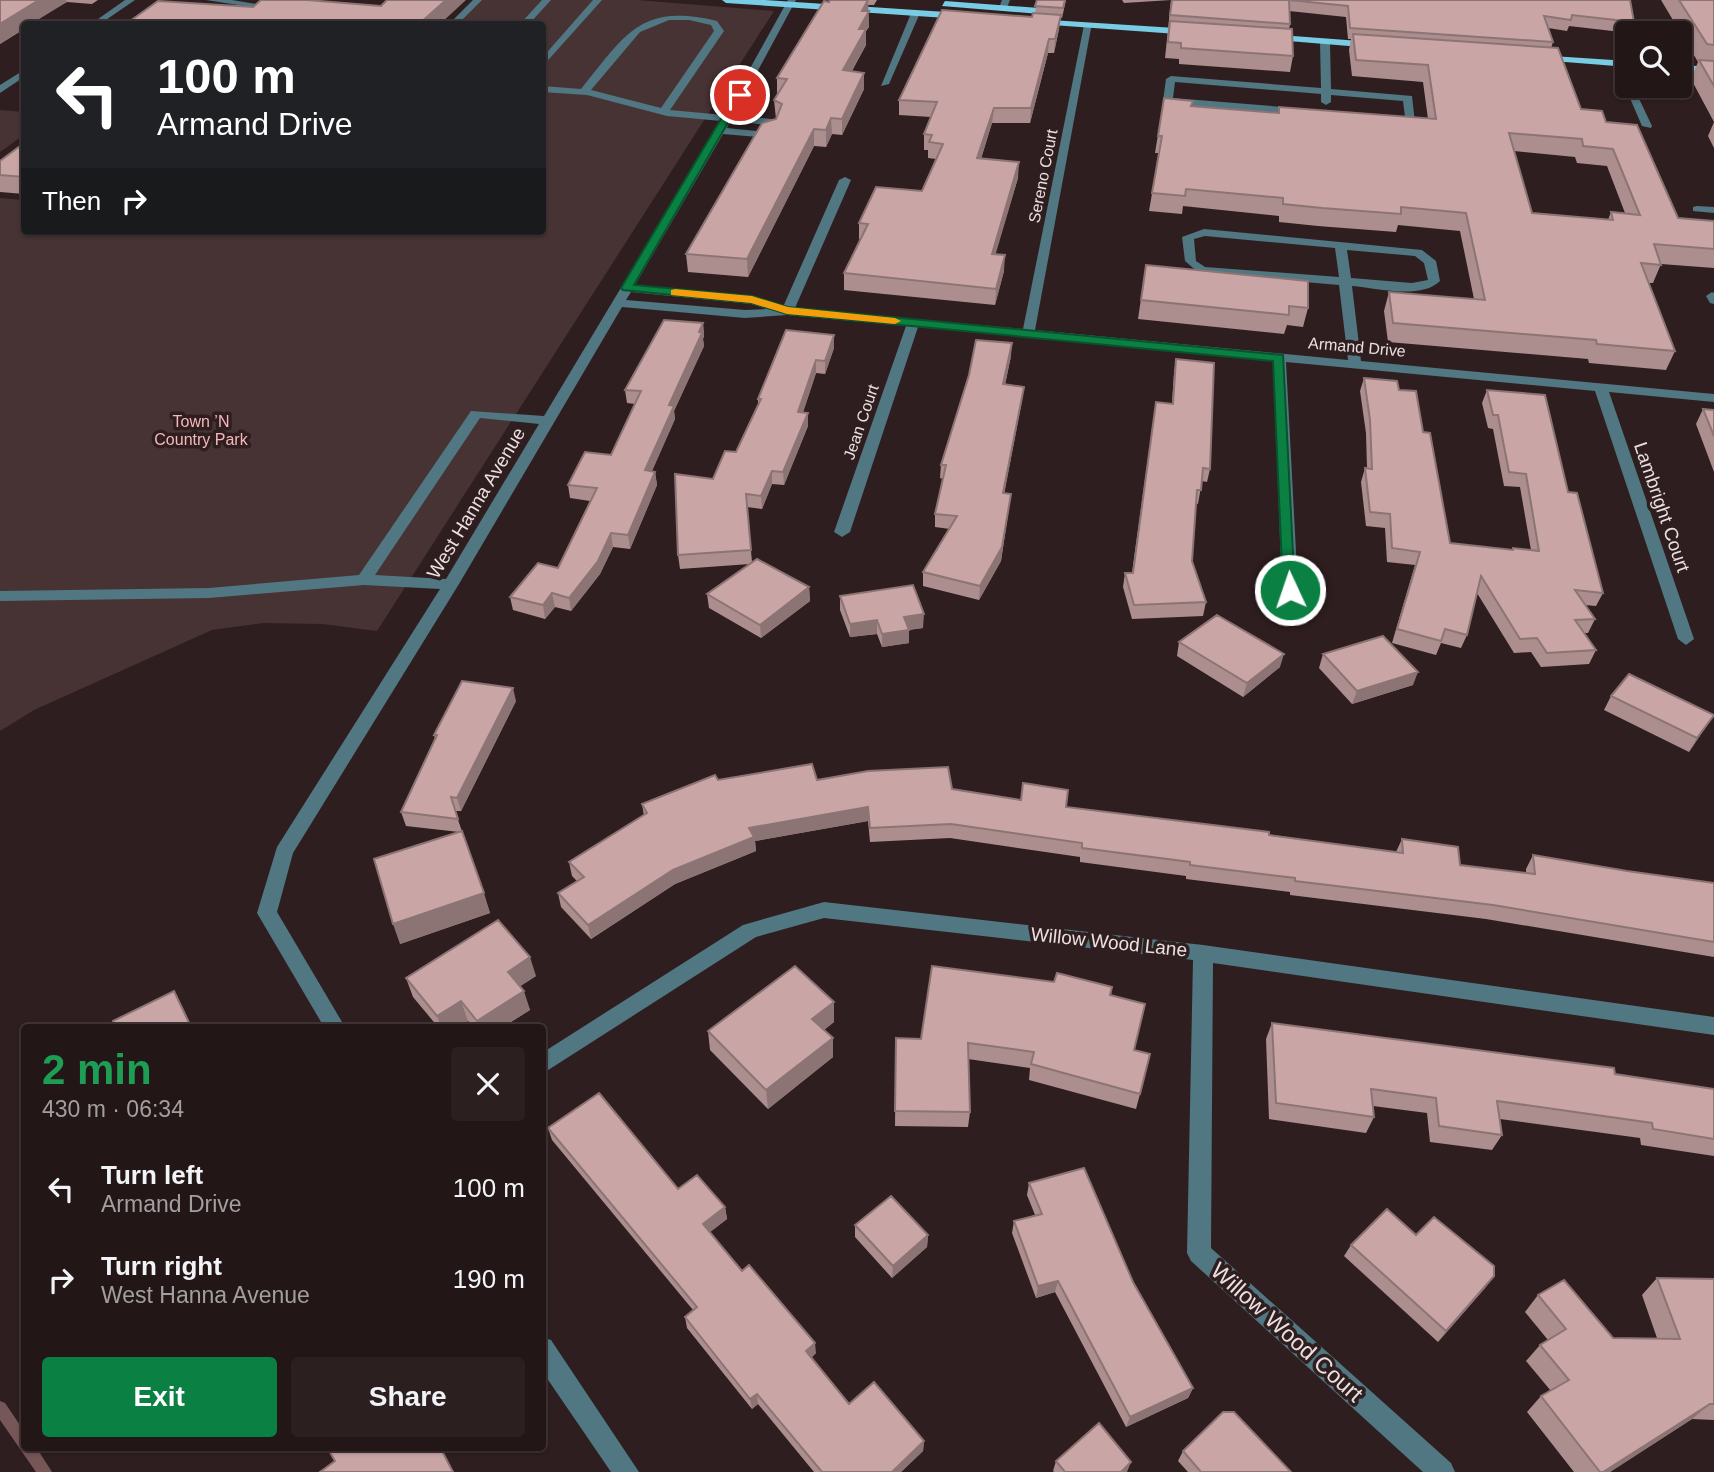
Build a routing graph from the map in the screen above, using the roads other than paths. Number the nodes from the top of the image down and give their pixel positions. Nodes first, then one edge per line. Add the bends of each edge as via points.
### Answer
1 (131, 0) edge
2 (210, 0) edge
3 (478, 0) edge
4 (547, 0) edge
5 (598, 0) edge
6 (726, 0) edge
7 (879, 0) edge
8 (791, 2) edge
9 (1004, 4) edge
10 (288, 9) edge
11 (915, 13) junction
12 (100, 21) edge
13 (456, 21) edge
14 (527, 21) edge
15 (1192, 22) edge
16 (1090, 25) junction
17 (1282, 28) junction
18 (1200, 33) edge
19 (1325, 41) junction
20 (1536, 46) edge
21 (1615, 52) edge
22 (1529, 57) edge
23 (1692, 57) edge
24 (546, 59) edge
25 (1714, 59) edge
26 (1615, 63) edge
27 (1692, 69) edge
28 (1714, 70) edge
29 (21, 75) edge
30 (884, 84) dead end
31 (546, 89) edge
32 (0, 90) edge
33 (1325, 90) junction
34 (584, 92) junction
35 (1634, 98) edge
36 (664, 112) junction
37 (1326, 119) junction
38 (724, 125) junction
39 (1647, 125) dead end
40 (845, 180) dead end
41 (1697, 209) dead end
42 (1714, 210) edge
43 (1341, 246) junction
44 (1344, 281) junction
45 (627, 288) junction
46 (618, 303) junction
47 (787, 311) junction
48 (913, 323) junction
49 (1028, 334) junction
50 (1279, 358) junction
51 (1355, 365) junction
52 (1601, 388) junction
53 (1714, 398) edge
54 (548, 421) junction
55 (842, 532) dead end
56 (364, 580) junction
57 (451, 584) junction
58 (1290, 590) dead end
59 (0, 596) edge
60 (1686, 639) dead end
61 (1203, 953) junction
62 (333, 1024) edge
63 (1714, 1026) edge
64 (546, 1062) edge
65 (546, 1355) edge
66 (626, 1472) edge
67 (1442, 1472) edge

1 - 12 street
2 - 10 street
3 - 13 street
4 - 14 street
5 - 24 street
6 - 8 main road
7 - 9 main road
8 - 11 main road
8 - 38 street, West Hanna Avenue
9 - 15 main road
11 - 16 main road
11 - 30 street
16 - 18 main road
16 - 49 street, Sereno Court
17 - 19 main road
17 - 19 main road via 1256,31
17 - 19 main road via 1383,39
19 - 33 street
20 - 21 main road
22 - 26 main road
23 - 25 main road
27 - 28 main road
29 - 32 street
31 - 34 street
33 - 37 street
33 - 37 street via 1408,98 1411,121
33 - 37 street via 1171,79 1168,101
34 - 36 street
34 - 36 street via 641,24 676,17 714,23 719,31
35 - 39 street
36 - 38 street
38 - 45 street, West Hanna Avenue
40 - 47 street
41 - 42 street
43 - 44 street
43 - 44 street via 1418,253 1430,261 1434,281 1412,287
43 - 44 street via 1195,233 1188,237 1189,261 1203,270
44 - 51 street
45 - 46 street, West Hanna Avenue
45 - 47 street, Armand Drive via 752,300
46 - 47 street, Armand Drive via 745,314
46 - 54 street, West Hanna Avenue
47 - 48 street, Armand Drive
48 - 49 street, Armand Drive
48 - 55 street, Jean Court
49 - 50 street, Armand Drive
50 - 51 street, Armand Drive
50 - 58 street
51 - 52 street, Armand Drive
52 - 53 street, Armand Drive
52 - 60 street, Lambright Court
54 - 56 street via 477,414
54 - 57 street, West Hanna Avenue
56 - 57 street
56 - 59 street via 209,593
57 - 62 street, West Hanna Avenue via 284,852 267,913
61 - 63 street, Willow Wood Lane
61 - 64 street, Willow Wood Lane via 824,910 750,931
61 - 67 street, Willow Wood Court via 1199,1253
65 - 66 street

